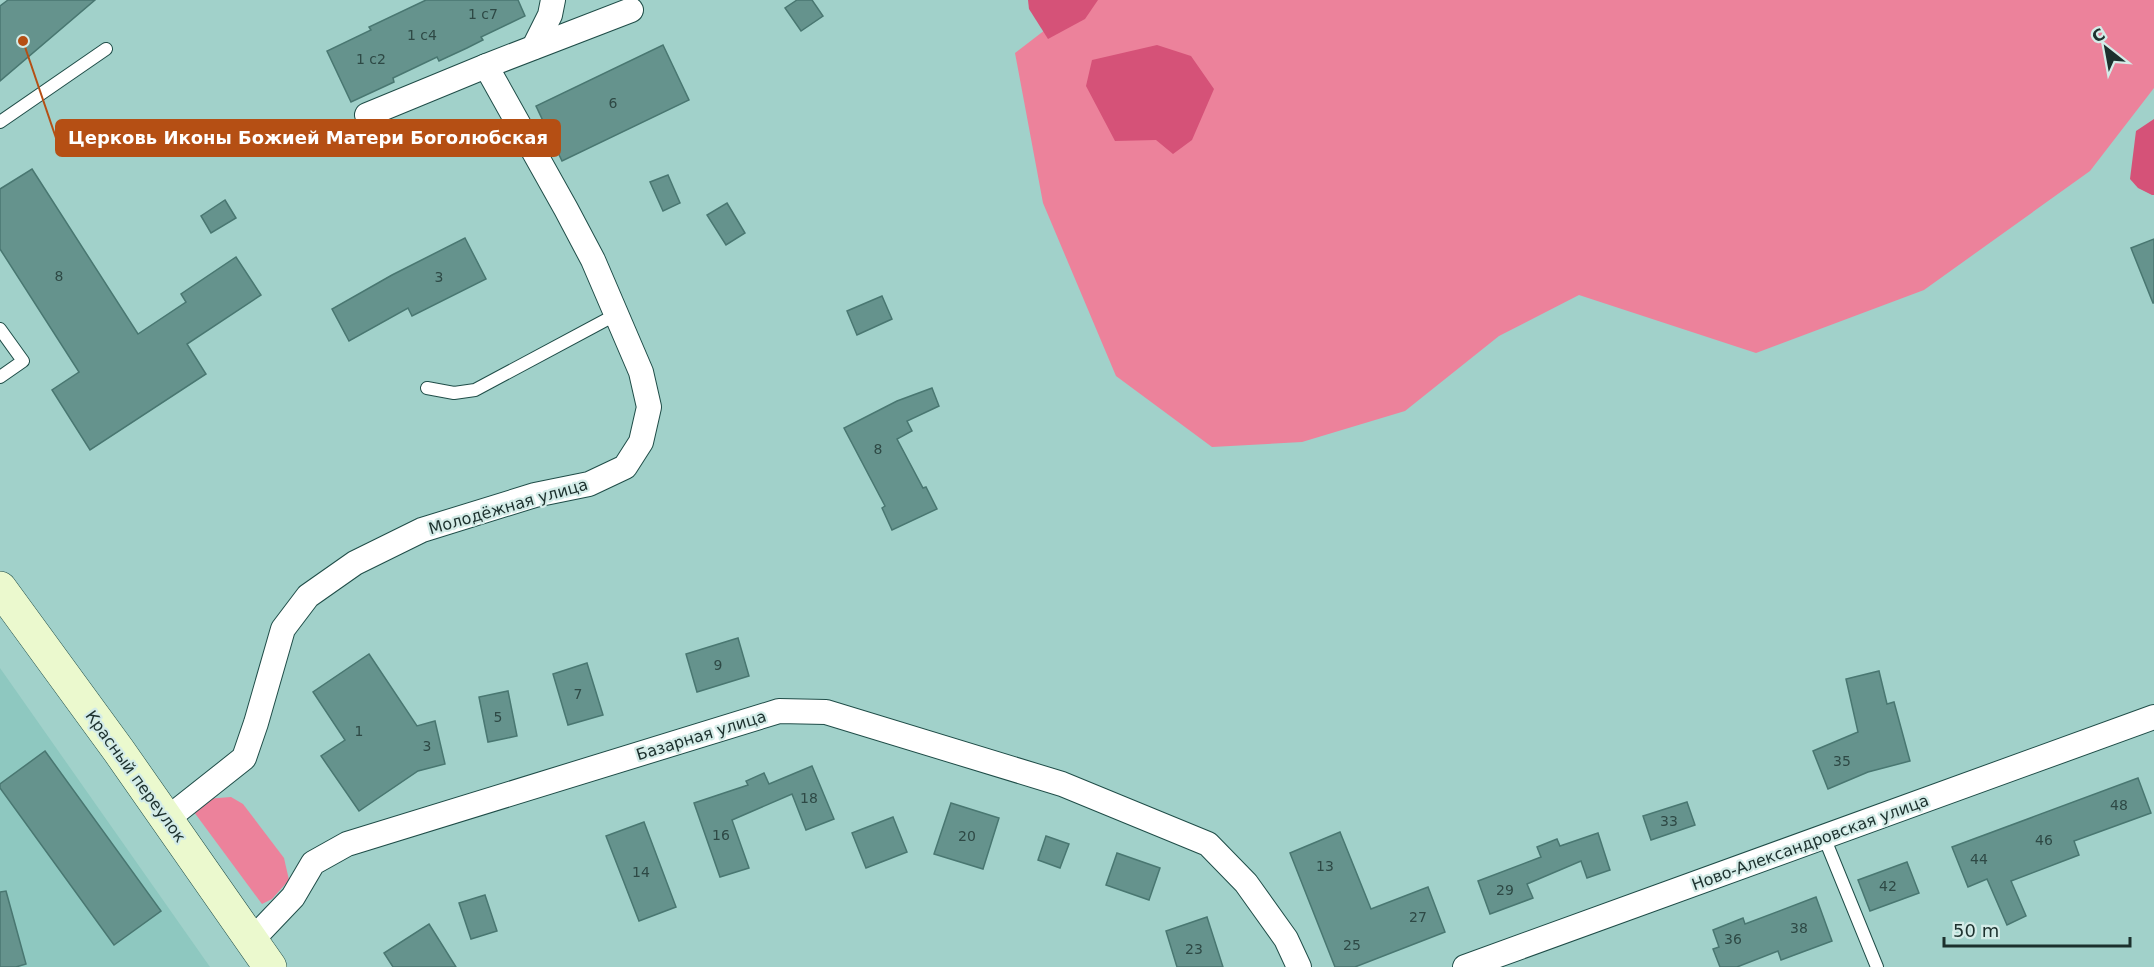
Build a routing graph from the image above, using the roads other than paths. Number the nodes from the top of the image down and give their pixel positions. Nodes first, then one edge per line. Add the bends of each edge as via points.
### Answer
1 (553, 0) edge
2 (631, 10) dead end
3 (534, 47) junction
4 (106, 49) dead end
5 (486, 66) junction
6 (367, 115) dead end
7 (0, 122) edge
8 (617, 314) junction
9 (0, 328) edge
10 (0, 377) edge
11 (428, 388) dead end
12 (0, 588) edge
13 (2154, 717) edge
14 (167, 819) junction
15 (1824, 837) junction
16 (252, 940) junction
17 (270, 967) edge
18 (1299, 967) edge
19 (1465, 967) edge
20 (1877, 967) edge

1 - 3 street
2 - 3 street
3 - 5 street
4 - 7 lane
5 - 6 street
5 - 8 street, Молодёжная улица via 567,209
8 - 11 lane via 476,390 454,393
8 - 14 street, Молодёжная улица via 641,372 649,407 641,442 625,467 589,484 535,495 422,530 355,563 308,596 283,629 244,758
9 - 10 lane via 23,361
12 - 14 main road, Красный переулок
13 - 15 street, Ново-Александровская улица
14 - 16 main road, Красный переулок
15 - 19 street, Ново-Александровская улица
15 - 20 lane
16 - 17 main road, Красный переулок
16 - 18 street, Базарная улица via 293,897 313,863 347,844 779,711 826,712 1062,783 1208,844 1246,883 1286,939

